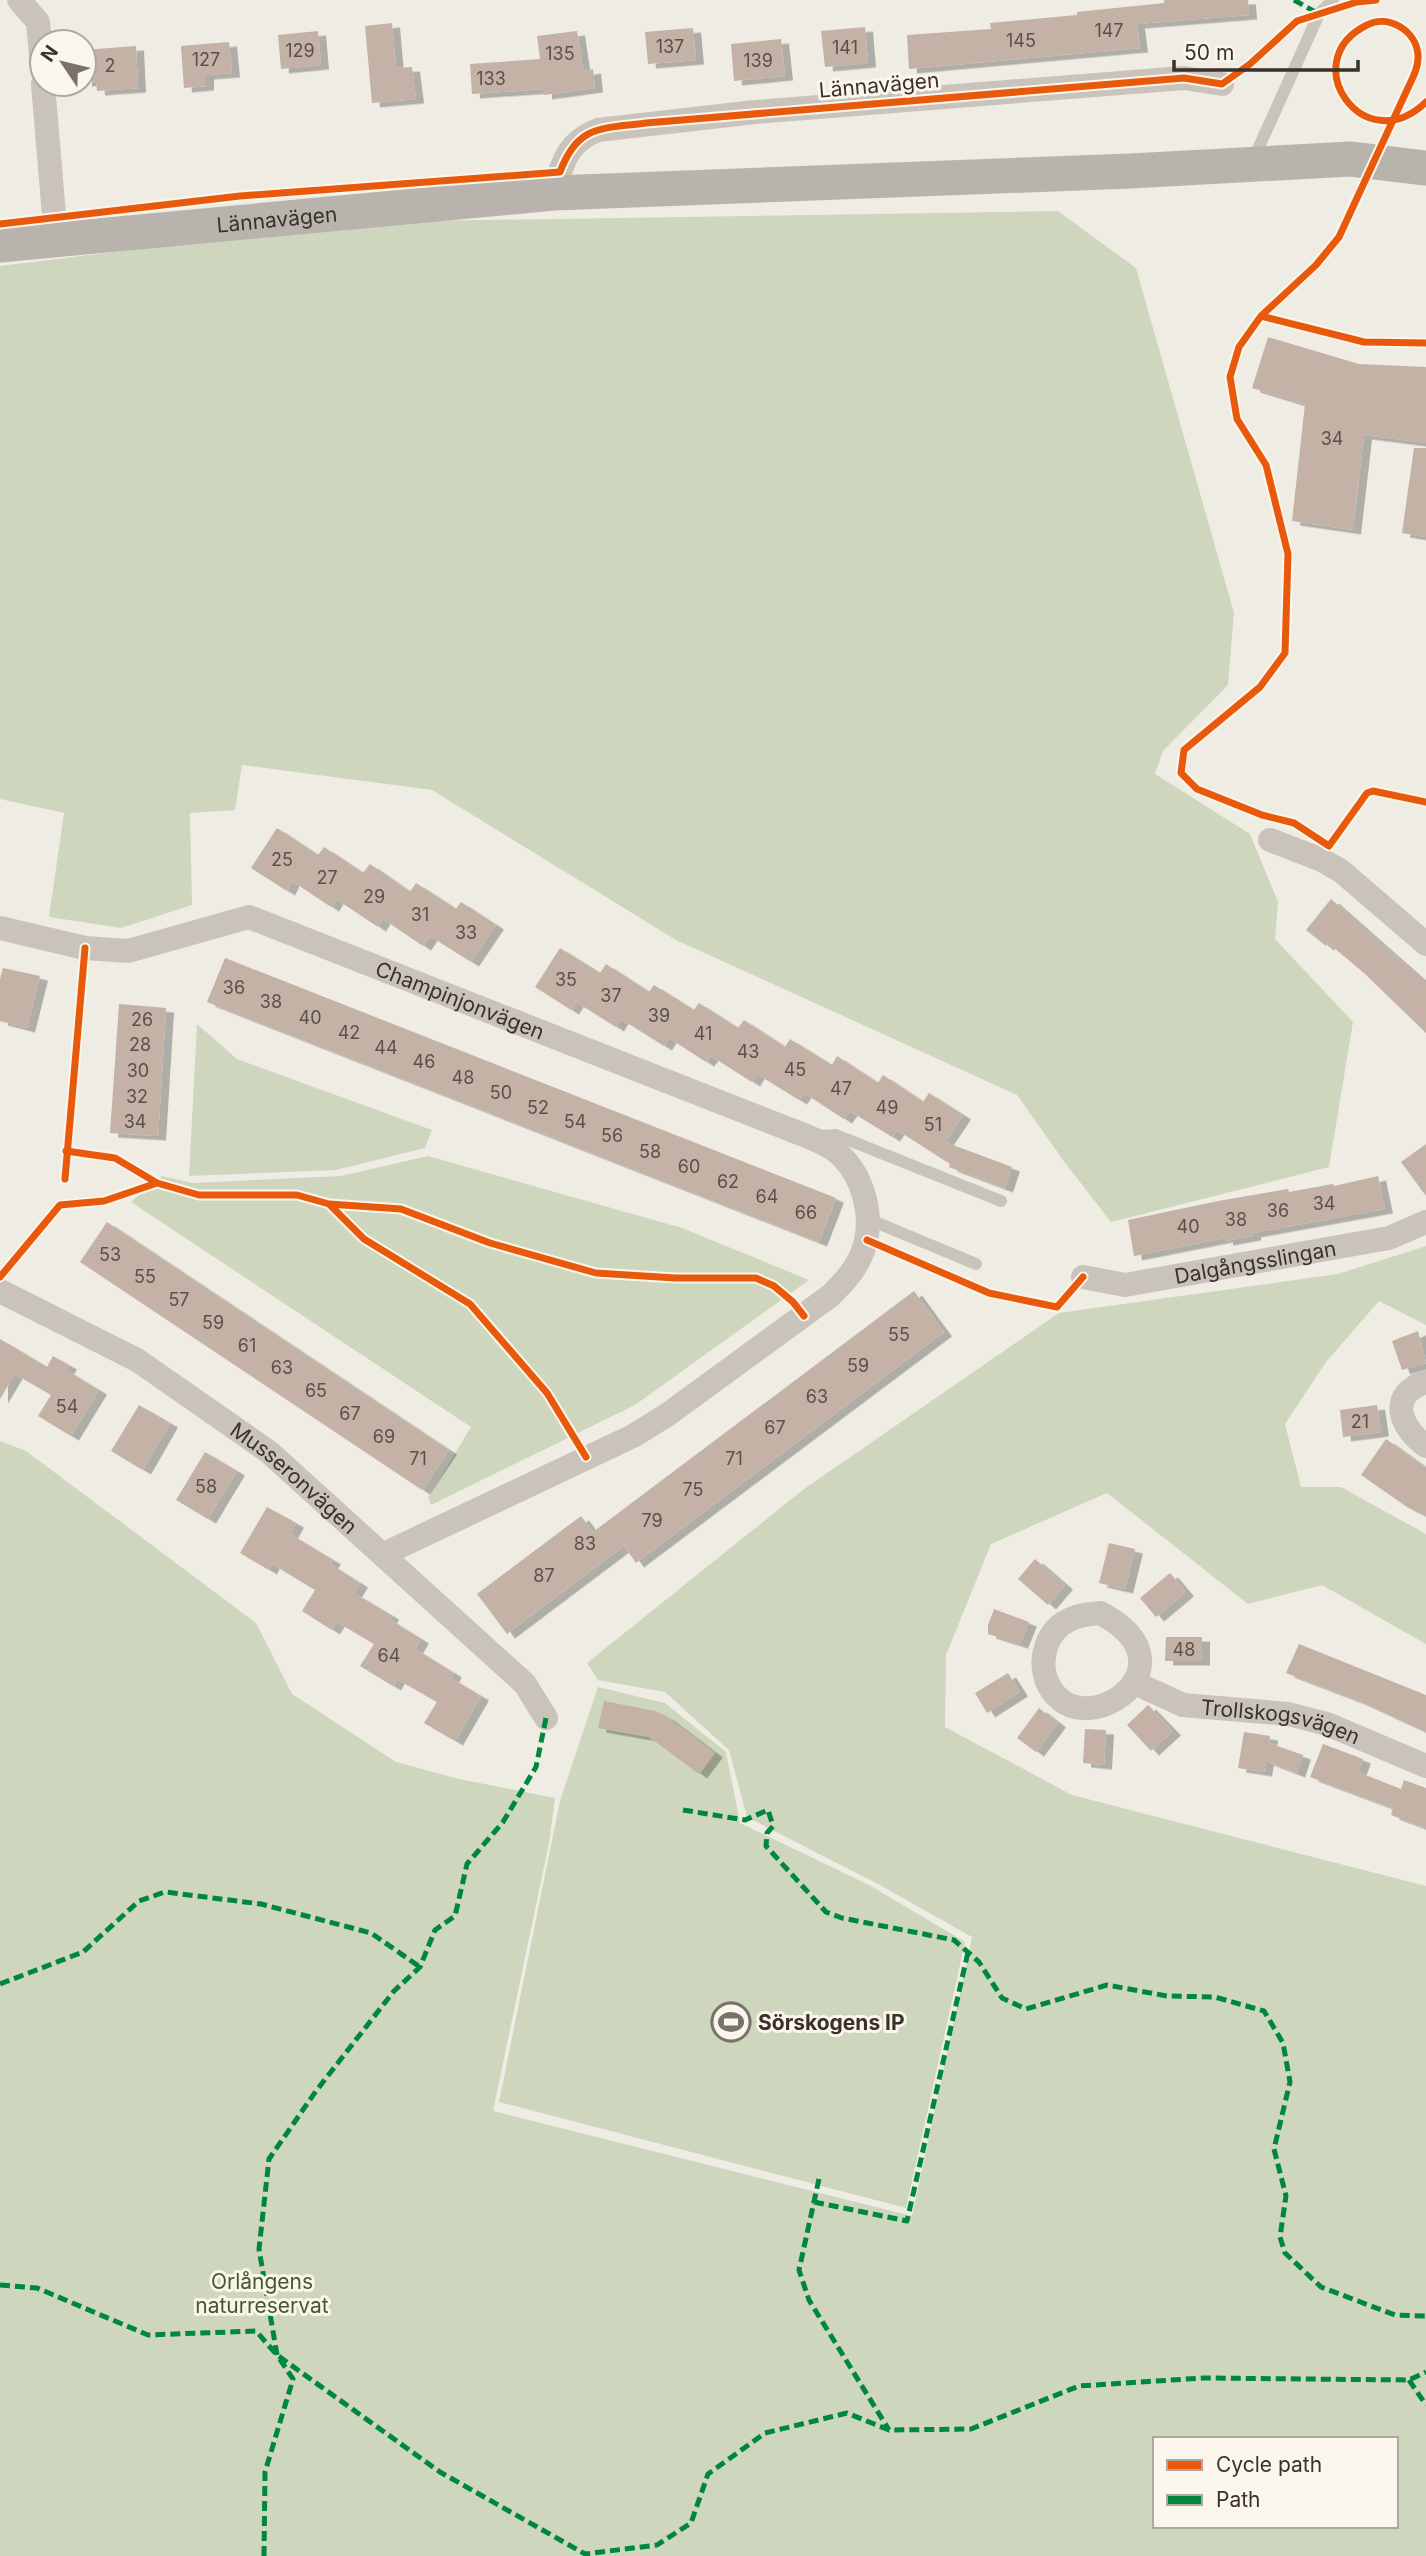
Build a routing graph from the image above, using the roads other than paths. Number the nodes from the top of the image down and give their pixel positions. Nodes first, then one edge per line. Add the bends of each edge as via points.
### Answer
1 (19, 0) edge
2 (1333, 0) edge
3 (38, 28) edge
4 (1222, 84) dead end
5 (44, 98) edge
6 (1426, 142) edge
7 (1350, 159) junction
8 (1251, 164) junction
9 (1426, 168) edge
10 (554, 193) junction
11 (56, 239) junction
12 (0, 245) edge
13 (1270, 841) dead end
14 (0, 928) edge
15 (1426, 944) edge
16 (809, 1137) junction
17 (1001, 1200) dead end
18 (868, 1219) junction
19 (1426, 1222) edge
20 (976, 1264) dead end
21 (1083, 1277) dead end
22 (0, 1291) edge
23 (1426, 1382) edge
24 (1426, 1446) edge
25 (384, 1554) junction
26 (1135, 1683) dead end
27 (546, 1718) dead end
28 (1426, 1766) edge

1 - 3 street
2 - 8 lane via 1319,13
4 - 10 street, Lännavägen via 1184,78 755,112 598,130 572,145
5 - 11 street
6 - 7 main road, Lännavägen
7 - 8 main road, Lännavägen
7 - 9 main road, Lännavägen
8 - 10 main road, Lännavägen
10 - 11 main road, Lännavägen
11 - 12 main road, Lännavägen
13 - 15 street via 1341,871
14 - 16 street, Champinjonvägen via 85,948 128,951 249,916
16 - 17 lane via 836,1135
16 - 18 street, Champinjonvägen via 833,1149 848,1165 859,1182
18 - 20 lane
18 - 25 street, Champinjonvägen via 867,1240 849,1278 667,1415 633,1436
19 - 21 street, Dalgångsslingan via 1390,1238 1125,1284
22 - 25 street, Musseronvägen via 137,1360 269,1452
23 - 24 street via 1405,1397 1400,1409 1410,1434
25 - 27 street, Musseronvägen via 525,1684
26 - 28 street, Trollskogsvägen via 1183,1705 1288,1714 1327,1724

